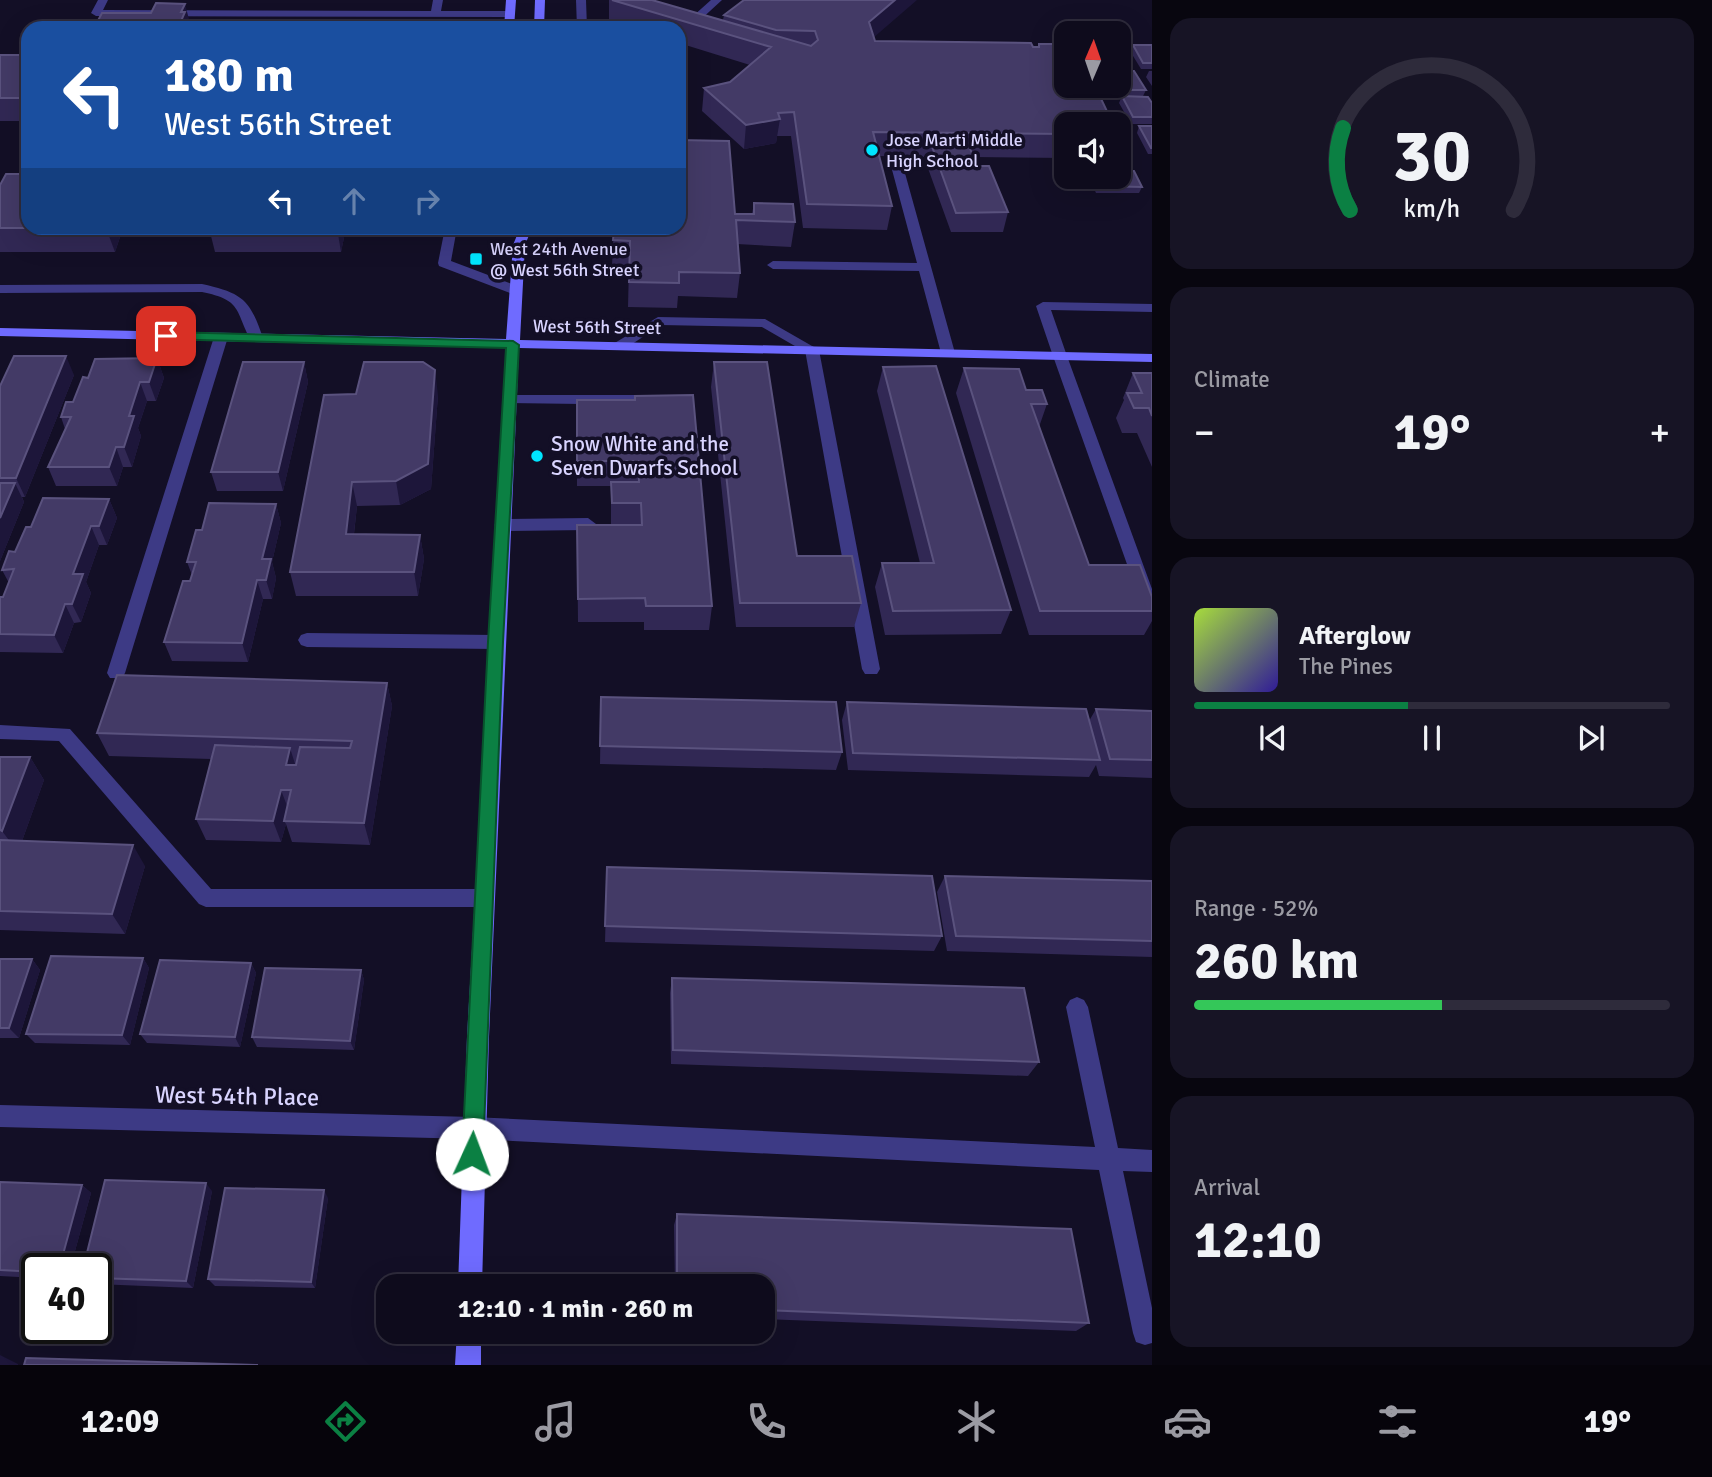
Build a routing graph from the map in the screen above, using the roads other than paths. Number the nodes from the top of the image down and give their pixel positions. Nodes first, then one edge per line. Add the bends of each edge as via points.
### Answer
1 (103, 0) edge
2 (438, 0) edge
3 (511, 0) edge
4 (540, 0) edge
5 (581, 0) edge
6 (718, 0) edge
7 (436, 14) junction
8 (510, 14) junction
9 (671, 16) edge
10 (510, 21) edge
11 (539, 21) edge
12 (582, 21) edge
13 (897, 166) edge
14 (450, 235) edge
15 (513, 235) edge
16 (523, 235) edge
17 (519, 245) junction
18 (773, 265) dead end
19 (924, 267) junction
20 (0, 289) edge
21 (515, 290) junction
22 (1152, 307) edge
23 (0, 332) edge
24 (221, 337) junction
25 (256, 338) junction
26 (513, 345) junction
27 (618, 347) junction
28 (812, 350) junction
29 (948, 353) junction
30 (1060, 356) junction
31 (1152, 358) edge
32 (509, 400) junction
33 (677, 400) edge
34 (588, 524) edge
35 (502, 525) junction
36 (1152, 612) edge
37 (307, 640) dead end
38 (496, 642) junction
39 (871, 670) dead end
40 (116, 673) edge
41 (0, 732) edge
42 (484, 898) junction
43 (1077, 1007) dead end
44 (0, 1116) edge
45 (473, 1128) junction
46 (1109, 1159) junction
47 (1152, 1161) edge
48 (470, 1274) edge
49 (1145, 1333) dead end
50 (469, 1344) edge
51 (468, 1365) edge

1 - 7 street via 96,13
2 - 7 street
3 - 8 street
4 - 11 street
5 - 12 street
6 - 9 street via 694,20
7 - 8 street
8 - 10 street
13 - 19 street
14 - 21 street via 444,263
15 - 17 street
16 - 17 street
17 - 21 street
18 - 19 street
19 - 29 street
20 - 25 street via 202,288 232,294 247,310
21 - 26 street
22 - 30 street via 1043,306
23 - 24 street, West 56th Street
24 - 25 street, West 56th Street
24 - 40 street
25 - 26 street, West 56th Street
26 - 27 street, West 56th Street
26 - 32 street
27 - 28 street, West 56th Street
27 - 28 street via 658,321 765,323
28 - 29 street, West 56th Street
28 - 39 street
29 - 30 street, West 56th Street
30 - 31 street, West 56th Street
30 - 36 street
32 - 33 street
32 - 35 street
34 - 35 street
35 - 38 street
37 - 38 street
38 - 42 street
41 - 42 street via 64,734 206,898
42 - 45 street
43 - 46 street
44 - 45 street, West 54th Place
45 - 46 street, West 54th Place
45 - 48 street
46 - 47 street, West 54th Place
46 - 49 street
50 - 51 street

